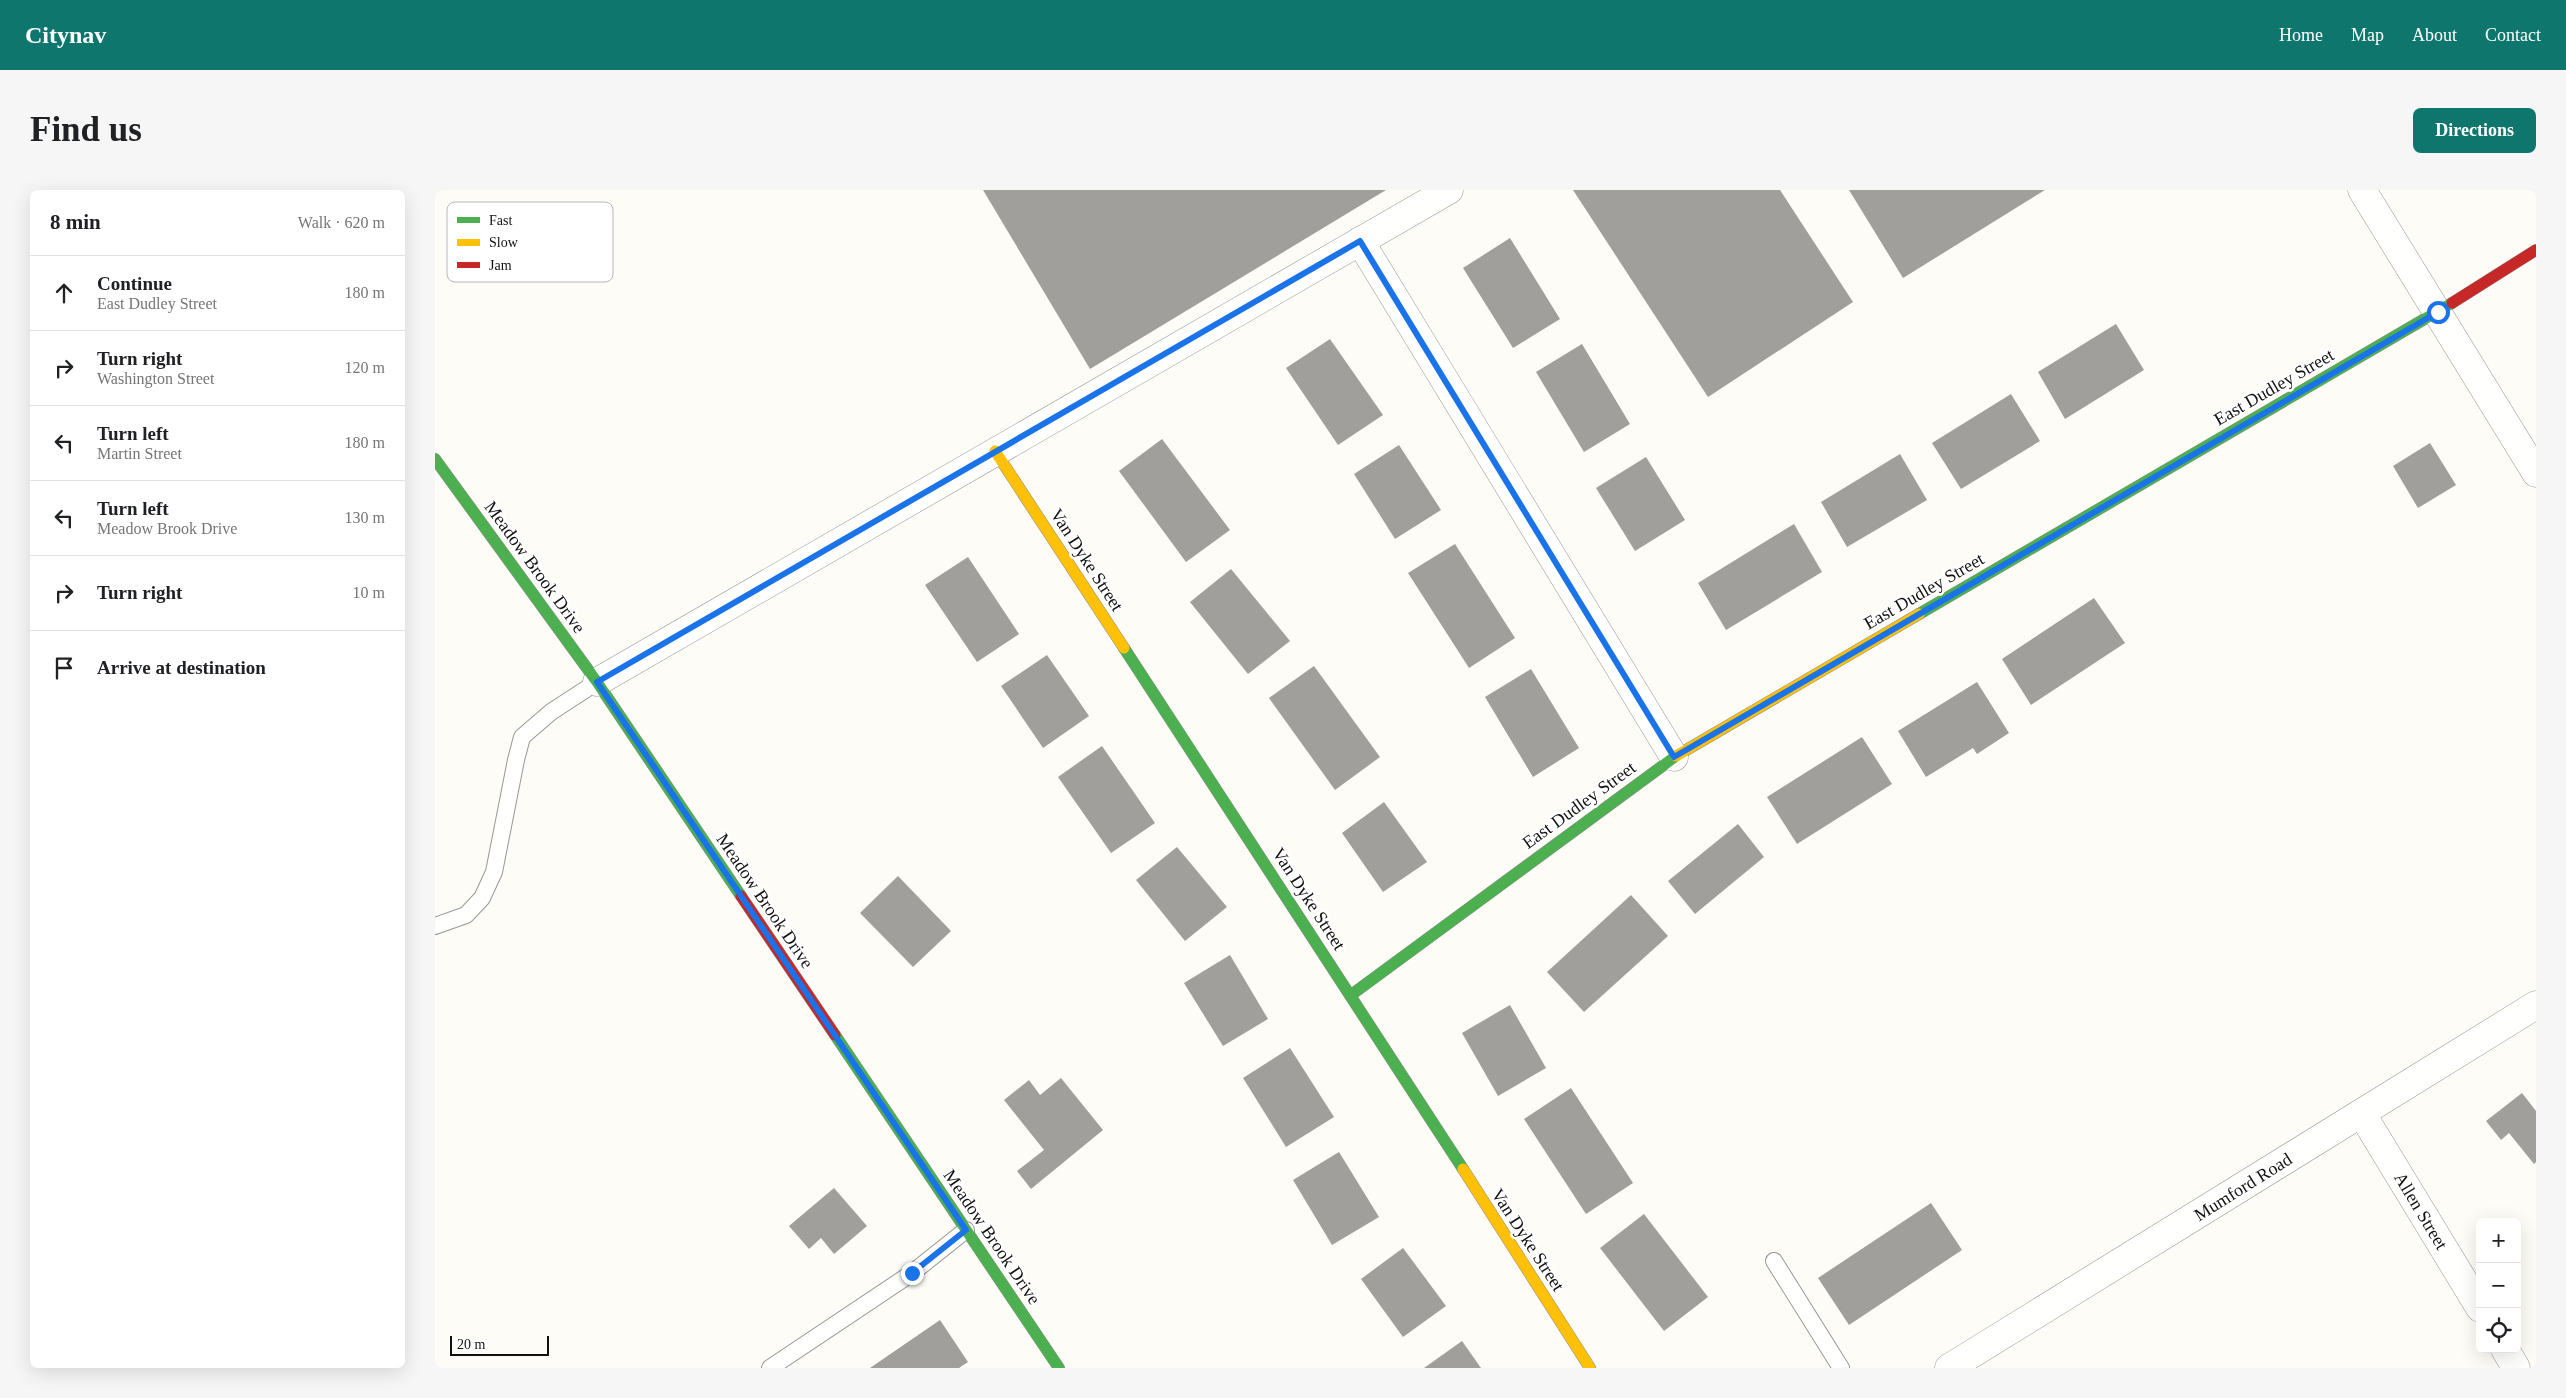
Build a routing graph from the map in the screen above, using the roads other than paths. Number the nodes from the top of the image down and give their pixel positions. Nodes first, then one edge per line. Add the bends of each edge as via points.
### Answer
1 (1449, 190) edge
2 (2363, 190) edge
3 (1360, 241) junction
4 (2536, 250) edge
5 (2438, 312) junction
6 (995, 451) junction
7 (435, 460) edge
8 (2536, 473) edge
9 (597, 682) junction
10 (1674, 757) junction
11 (435, 926) edge
12 (1351, 995) junction
13 (2536, 1004) edge
14 (2362, 1114) junction
15 (966, 1230) junction
16 (1774, 1261) dead end
17 (2476, 1301) edge
18 (2507, 1353) edge
19 (770, 1368) edge
20 (1059, 1368) edge
21 (1589, 1368) edge
22 (1841, 1368) edge
23 (1949, 1368) edge
24 (2516, 1368) edge

1 - 3 street
2 - 5 street
3 - 6 street
3 - 10 street
4 - 5 street, East Dudley Street
5 - 8 street
5 - 10 street, East Dudley Street
6 - 9 street
6 - 12 street, Van Dyke Street
7 - 9 street, Meadow Brook Drive
9 - 11 lane via 551,712 522,737 494,872 482,898 466,915
9 - 15 street, Meadow Brook Drive
10 - 12 street, East Dudley Street
12 - 21 street, Van Dyke Street
13 - 14 street, Mumford Road
14 - 17 street, Allen Street
14 - 23 street, Mumford Road
15 - 19 lane via 912,1273
15 - 20 street, Meadow Brook Drive
16 - 22 lane
18 - 24 street

